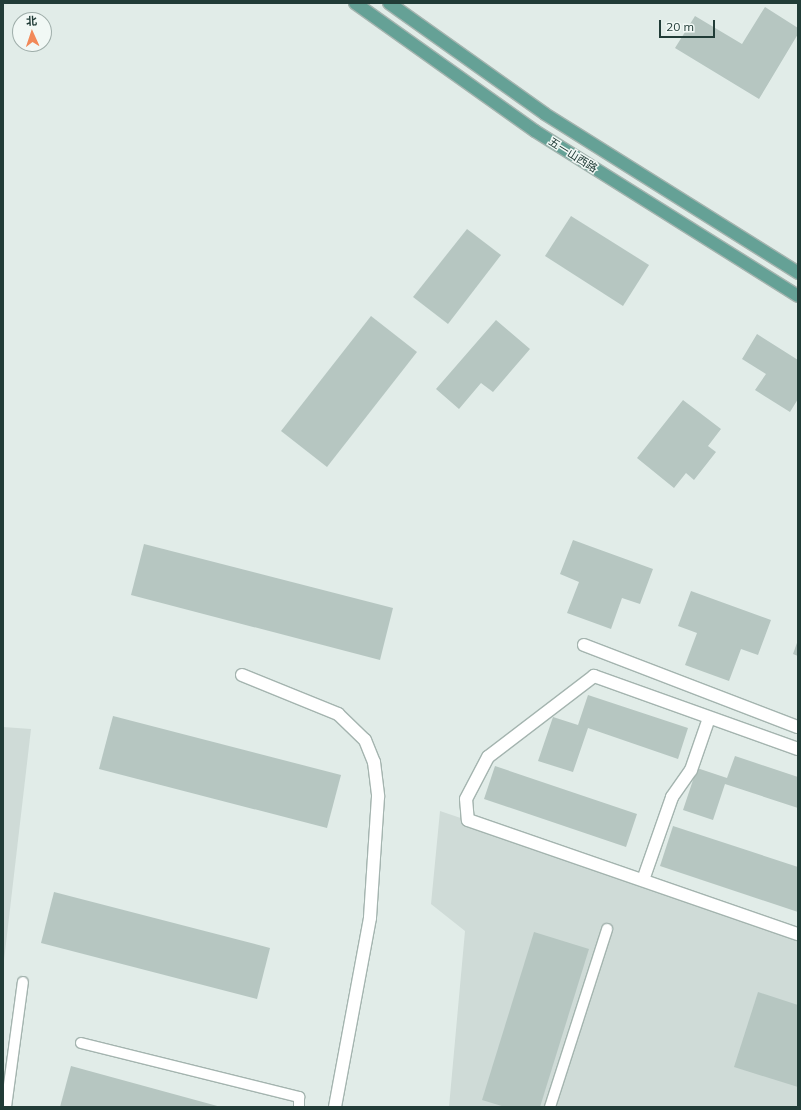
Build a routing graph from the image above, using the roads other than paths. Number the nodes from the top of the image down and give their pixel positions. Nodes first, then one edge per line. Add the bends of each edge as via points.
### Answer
1 (355, 3) edge
2 (389, 3) edge
3 (798, 272) edge
4 (798, 296) edge
5 (584, 645) dead end
6 (242, 675) dead end
7 (709, 718) junction
8 (798, 727) edge
9 (798, 749) edge
10 (643, 880) junction
11 (607, 929) dead end
12 (798, 934) edge
13 (23, 982) dead end
14 (81, 1043) dead end
15 (6, 1107) edge
16 (299, 1107) edge
17 (335, 1107) edge
18 (550, 1107) edge

1 - 4 main road, 五一山西路 via 535,131
2 - 3 main road, 五一山西路 via 545,114
5 - 8 street
6 - 17 street via 338,714 365,740 374,762 378,797 370,918
7 - 9 street
7 - 10 street via 691,770 672,797
7 - 10 street via 594,676 488,757 466,800 468,820
10 - 12 street
11 - 18 lane
13 - 15 lane
14 - 16 lane via 299,1096

